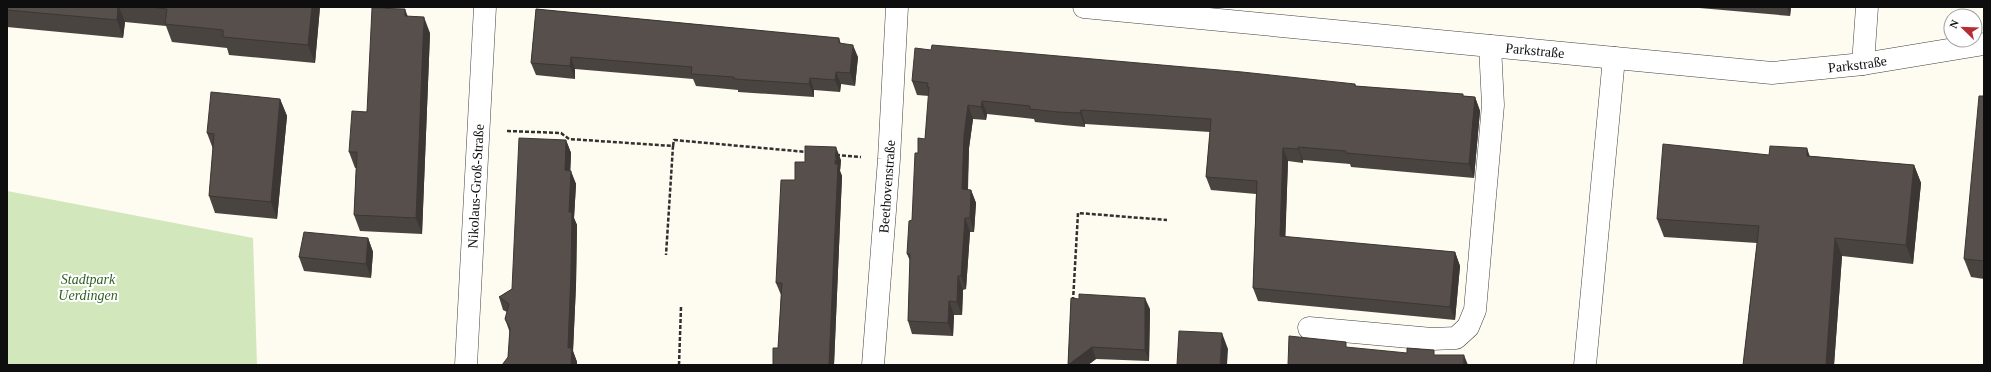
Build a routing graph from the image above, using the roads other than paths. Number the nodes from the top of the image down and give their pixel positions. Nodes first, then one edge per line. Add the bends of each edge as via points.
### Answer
1 (485, 7) edge
2 (897, 7) edge
3 (1084, 7) edge
4 (1867, 7) edge
5 (1108, 8) edge
6 (1984, 44) edge
7 (1490, 46) junction
8 (1614, 58) junction
9 (1863, 64) junction
10 (1309, 328) dead end
11 (466, 365) edge
12 (873, 365) edge
13 (1585, 365) edge

1 - 11 street, Nikolaus-Groß-Straße
2 - 12 street, Beethovenstraße via 889,160
3 - 5 street, Parkstraße
4 - 9 street
5 - 7 street, Parkstraße
6 - 9 street, Parkstraße
7 - 8 street, Parkstraße
7 - 10 street via 1493,105 1489,162 1475,310 1468,327 1456,338 1432,339
8 - 9 street, Parkstraße via 1772,73
8 - 13 street

